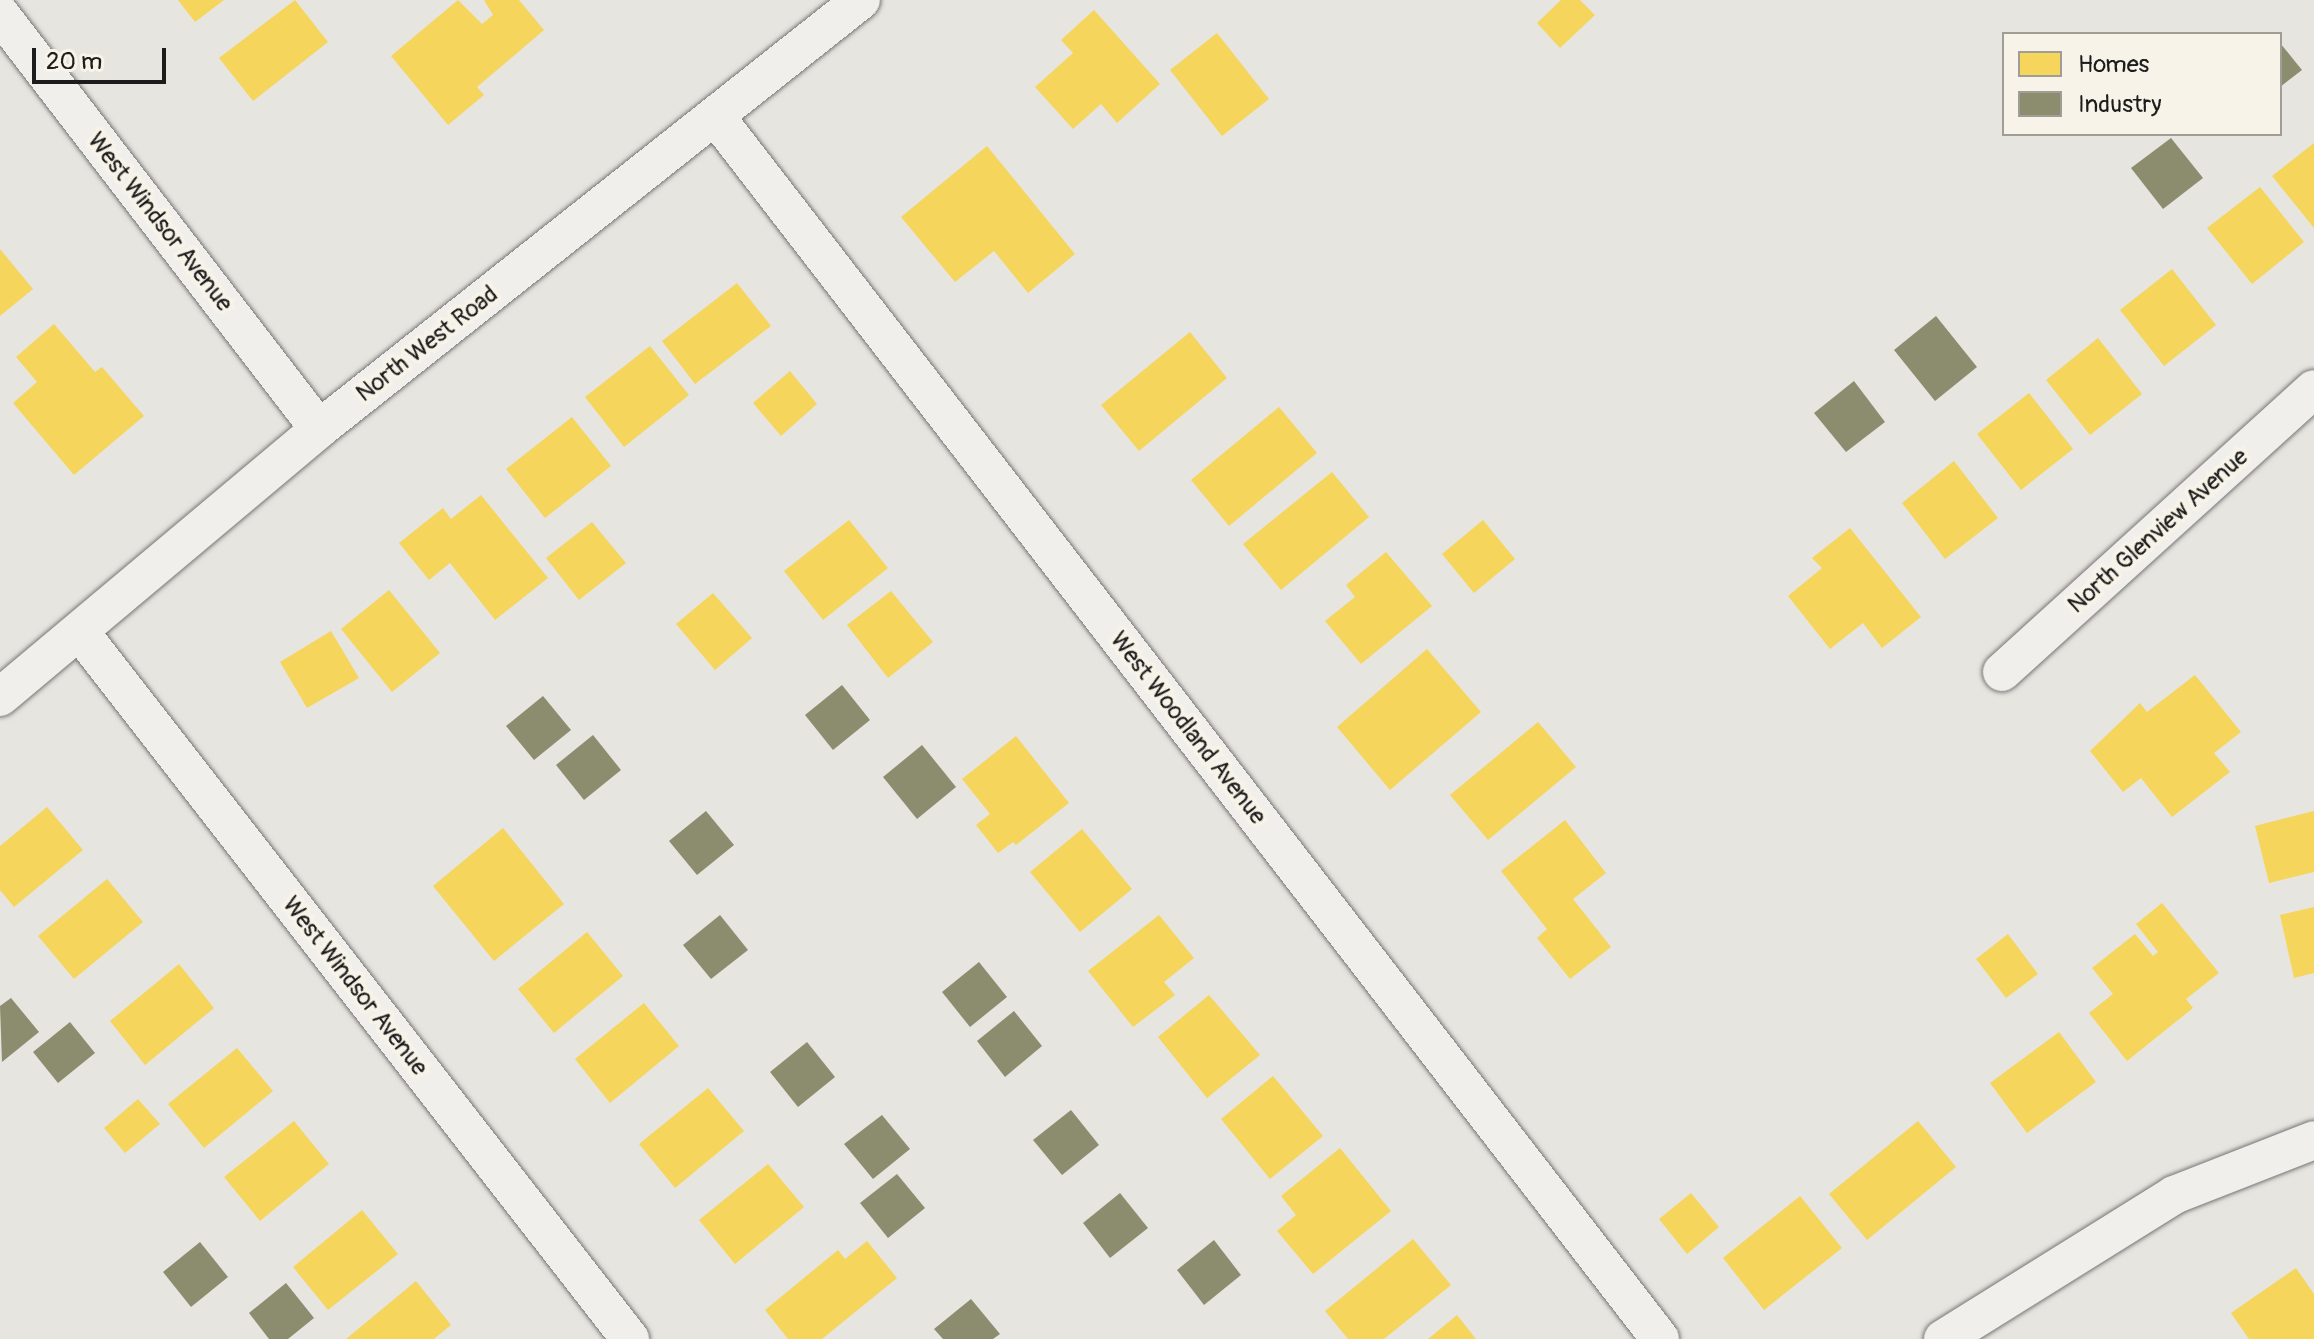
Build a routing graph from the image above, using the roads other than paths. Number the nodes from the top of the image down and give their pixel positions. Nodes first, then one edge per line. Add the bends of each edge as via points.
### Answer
1 (861, 0) edge
2 (0, 14) edge
3 (716, 117) junction
4 (2314, 389) edge
5 (319, 429) junction
6 (80, 632) junction
7 (2002, 672) dead end
8 (0, 697) edge
9 (2314, 1140) edge
10 (630, 1339) edge
11 (1660, 1339) edge
12 (1943, 1339) edge

1 - 3 street, North West Road
2 - 5 street, West Windsor Avenue
3 - 5 street, North West Road
3 - 11 street, West Woodland Avenue
4 - 7 street, North Glenview Avenue
5 - 6 street, North West Road
6 - 8 street, North West Road
6 - 10 street, West Windsor Avenue
9 - 12 street via 2174,1195

